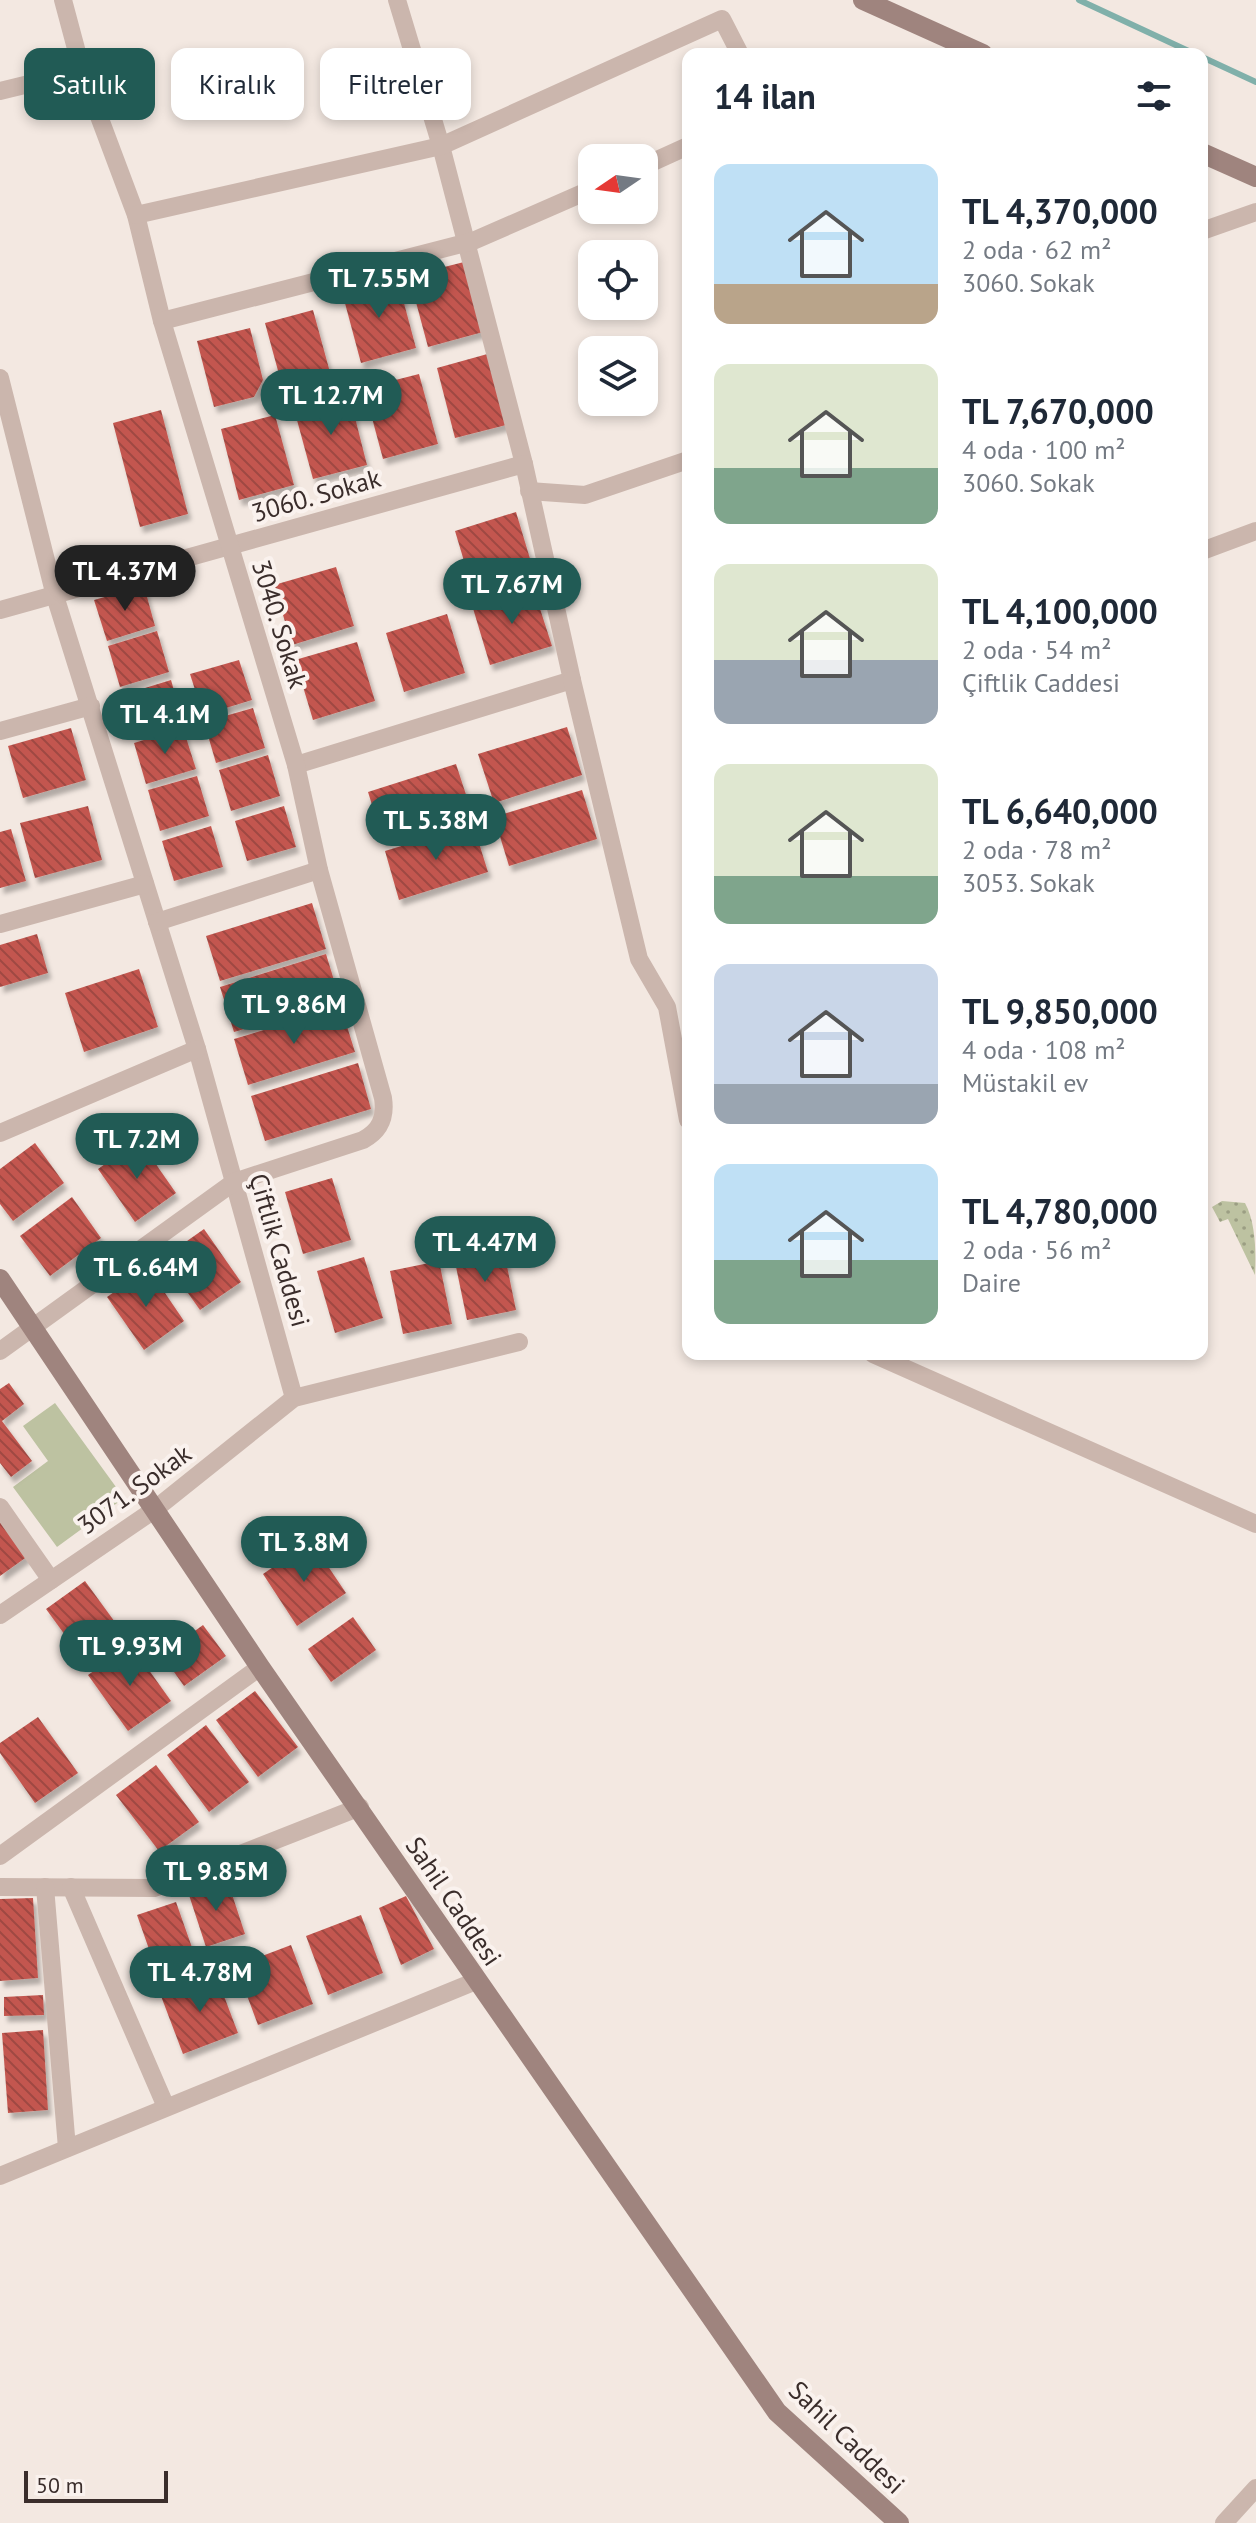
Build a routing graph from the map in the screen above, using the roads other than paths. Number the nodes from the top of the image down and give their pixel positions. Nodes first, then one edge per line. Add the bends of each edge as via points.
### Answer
1 (63, 0) edge
2 (397, 0) edge
3 (863, 0) edge
4 (76, 48) edge
5 (737, 48) edge
6 (970, 48) edge
7 (24, 85) edge
8 (0, 91) edge
9 (100, 120) edge
10 (441, 146) junction
11 (682, 149) edge
12 (1208, 156) edge
13 (658, 160) edge
14 (1256, 177) edge
15 (578, 195) edge
16 (1256, 212) edge
17 (136, 215) junction
18 (1208, 229) edge
19 (465, 243) junction
20 (162, 321) junction
21 (0, 381) edge
22 (682, 462) edge
23 (524, 464) junction
24 (529, 491) junction
25 (1256, 531) edge
26 (228, 546) junction
27 (1208, 549) edge
28 (55, 596) junction
29 (0, 610) edge
30 (572, 680) junction
31 (91, 706) junction
32 (0, 731) edge
33 (296, 765) junction
34 (319, 870) junction
35 (145, 884) junction
36 (157, 922) junction
37 (0, 924) edge
38 (197, 1049) junction
39 (682, 1088) edge
40 (0, 1133) edge
41 (234, 1182) junction
42 (0, 1279) edge
43 (33, 1327) junction
44 (519, 1342) dead end
45 (0, 1351) edge
46 (887, 1360) edge
47 (294, 1398) junction
48 (0, 1507) edge
49 (154, 1510) junction
50 (1256, 1524) edge
51 (51, 1580) junction
52 (0, 1615) edge
53 (260, 1667) junction
54 (360, 1807) junction
55 (0, 1856) edge
56 (0, 1887) edge
57 (45, 1887) junction
58 (71, 1887) junction
59 (476, 1981) junction
60 (166, 2107) junction
61 (67, 2148) junction
62 (0, 2176) edge
63 (1256, 2488) edge
64 (899, 2523) edge
65 (1224, 2523) edge

1 - 4 street, 3040. Sokak
2 - 10 street
3 - 6 street
5 - 10 street via 722,19
7 - 8 street
9 - 17 street, 3040. Sokak
10 - 17 street
10 - 19 street
11 - 13 street
12 - 14 street
15 - 19 street
16 - 18 street
17 - 20 street, 3040. Sokak
19 - 20 street
19 - 23 street
20 - 26 street, 3040. Sokak
21 - 28 street, Çiftlik Caddesi
22 - 24 street via 585,495
23 - 24 street
23 - 26 street, 3060. Sokak
24 - 30 street
25 - 27 street
26 - 28 street, 3060. Sokak
26 - 33 street, 3040. Sokak
28 - 29 street, 3060. Sokak
28 - 31 street, Çiftlik Caddesi
30 - 33 street
30 - 39 street via 639,959 667,1007
31 - 32 street
31 - 35 street, Çiftlik Caddesi
33 - 34 street, 3040. Sokak
34 - 36 street
34 - 41 street, 3040. Sokak via 383,1098 383,1121 363,1140
35 - 36 street, Çiftlik Caddesi
35 - 37 street
36 - 38 street, Çiftlik Caddesi
38 - 40 street
38 - 41 street, Çiftlik Caddesi
41 - 43 street
41 - 47 street, Çiftlik Caddesi
42 - 43 street, Sahil Caddesi
43 - 45 street
43 - 49 street, Sahil Caddesi
44 - 47 street
46 - 50 street
47 - 49 street, 3071. Sokak
48 - 51 street
49 - 51 street, 3071. Sokak
49 - 53 street, Sahil Caddesi
51 - 52 street, 3071. Sokak
53 - 54 street, Sahil Caddesi
53 - 55 street
54 - 58 street via 154,1888
54 - 59 street, Sahil Caddesi
56 - 57 street
57 - 58 street
57 - 61 street
58 - 60 street
59 - 60 street
59 - 64 street, Sahil Caddesi via 777,2412
60 - 61 street
61 - 62 street
63 - 65 street

